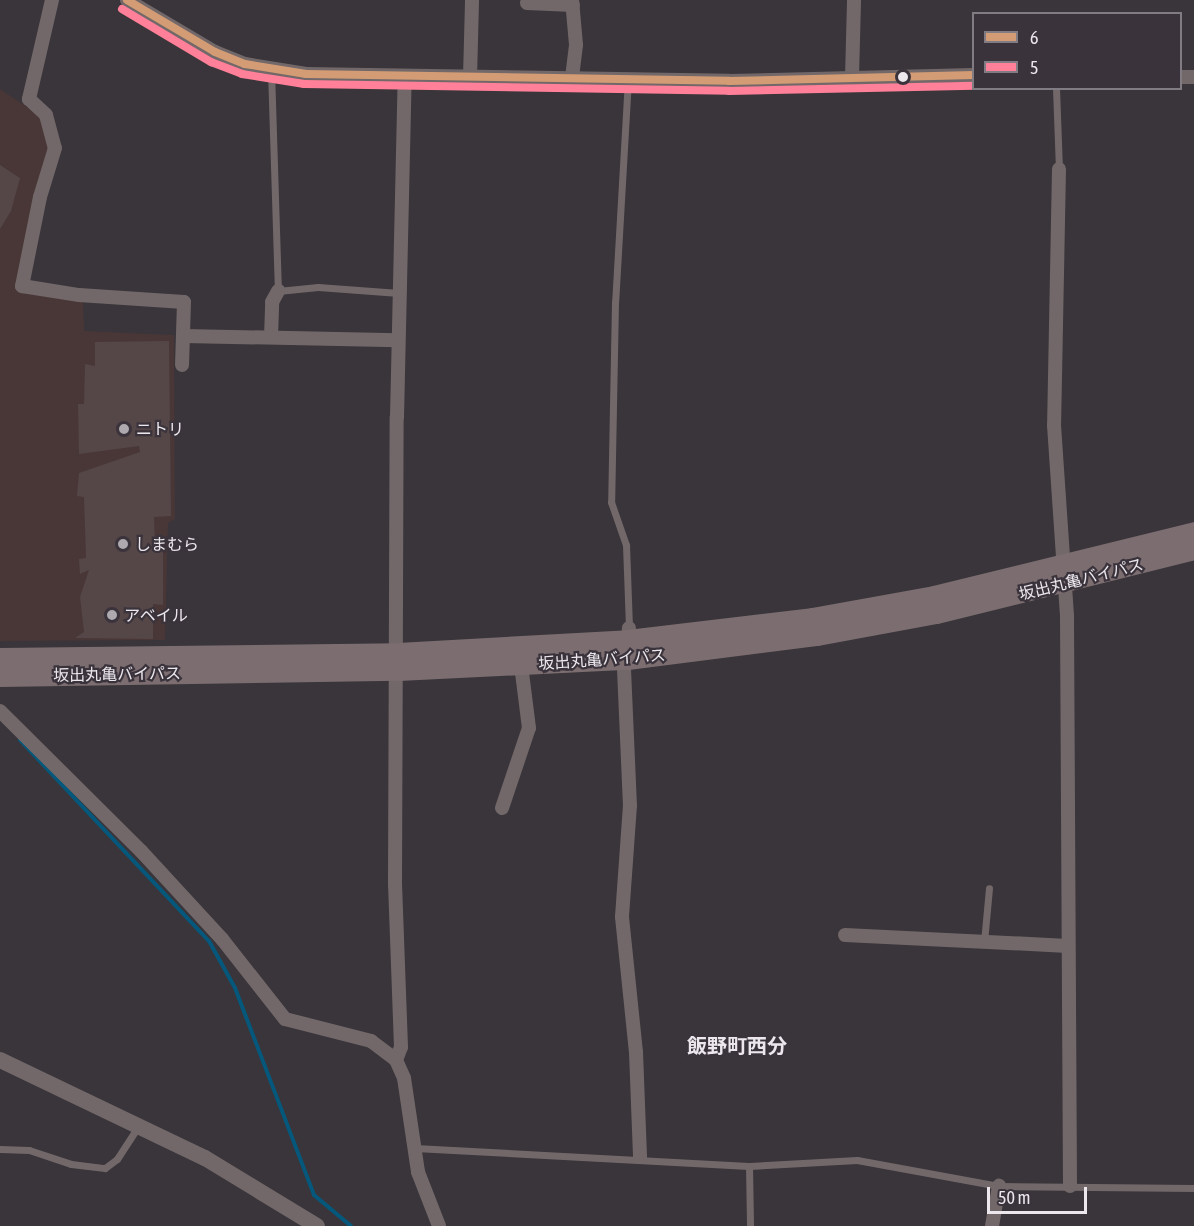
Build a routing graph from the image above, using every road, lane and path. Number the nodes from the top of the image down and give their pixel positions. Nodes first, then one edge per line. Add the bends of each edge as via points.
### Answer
1 (52, 0) edge
2 (471, 0) edge
3 (854, 0) edge
4 (131, 1) edge
5 (527, 3) dead end
6 (573, 3) edge
7 (272, 70) junction
8 (972, 75) edge
9 (405, 77) junction
10 (470, 78) junction
11 (852, 78) junction
12 (572, 79) junction
13 (628, 79) junction
14 (1056, 90) edge
15 (1059, 168) joint
16 (278, 291) junction
17 (399, 293) junction
18 (183, 336) junction
19 (272, 337) junction
20 (398, 339) junction
21 (182, 365) dead end
22 (1194, 532) edge
23 (1194, 549) edge
24 (1064, 575) junction
25 (628, 642) junction
26 (0, 658) edge
27 (398, 662) junction
28 (521, 665) junction
29 (0, 676) edge
30 (0, 711) edge
31 (502, 808) dead end
32 (989, 888) dead end
33 (845, 935) dead end
34 (984, 943) junction
35 (1068, 946) junction
36 (0, 1060) edge
37 (396, 1060) junction
38 (139, 1126) junction
39 (415, 1148) junction
40 (0, 1149) edge
41 (640, 1157) junction
42 (749, 1166) junction
43 (999, 1185) junction
44 (1070, 1186) junction
45 (1194, 1188) edge
46 (317, 1226) edge
47 (439, 1226) edge
48 (750, 1226) edge
49 (992, 1226) edge

1 - 18 street via 29,99 46,115 55,148 40,197 22,286 79,295 184,302
2 - 10 street
3 - 11 street
4 - 7 street via 215,52
5 - 6 street
6 - 12 street via 576,45
7 - 9 street
7 - 16 lane
8 - 11 street
9 - 10 street
9 - 17 street
10 - 12 street
11 - 13 street
12 - 13 street
13 - 25 lane via 615,302 611,502 626,545
14 - 15 lane
15 - 24 street via 1054,425
16 - 17 lane via 318,287
16 - 19 street via 272,302
17 - 20 street
18 - 19 street
18 - 21 street
19 - 20 street
20 - 27 street
22 - 24 highway, 坂出丸亀バイパス
23 - 24 highway, 坂出丸亀バイパス
24 - 25 highway, 坂出丸亀バイパス via 812,618
24 - 35 street
25 - 27 highway, 坂出丸亀バイパス
25 - 28 highway, 坂出丸亀バイパス
25 - 41 street via 624,669 630,805 622,917 636,1052
26 - 27 highway, 坂出丸亀バイパス
27 - 28 highway, 坂出丸亀バイパス
27 - 29 highway, 坂出丸亀バイパス
27 - 37 street via 395,885 401,1047
28 - 31 street via 528,728
30 - 37 street via 141,851 222,939 285,1019 371,1041
32 - 34 lane
33 - 34 street
34 - 35 street
35 - 44 street
36 - 38 street
37 - 39 street via 404,1078
38 - 40 lane via 117,1159 105,1168 82,1167 29,1150
38 - 46 street via 249,1182
39 - 41 lane
39 - 47 street via 423,1189
41 - 42 lane
42 - 43 lane via 857,1160
42 - 48 lane
43 - 44 lane
43 - 49 street
44 - 45 lane

